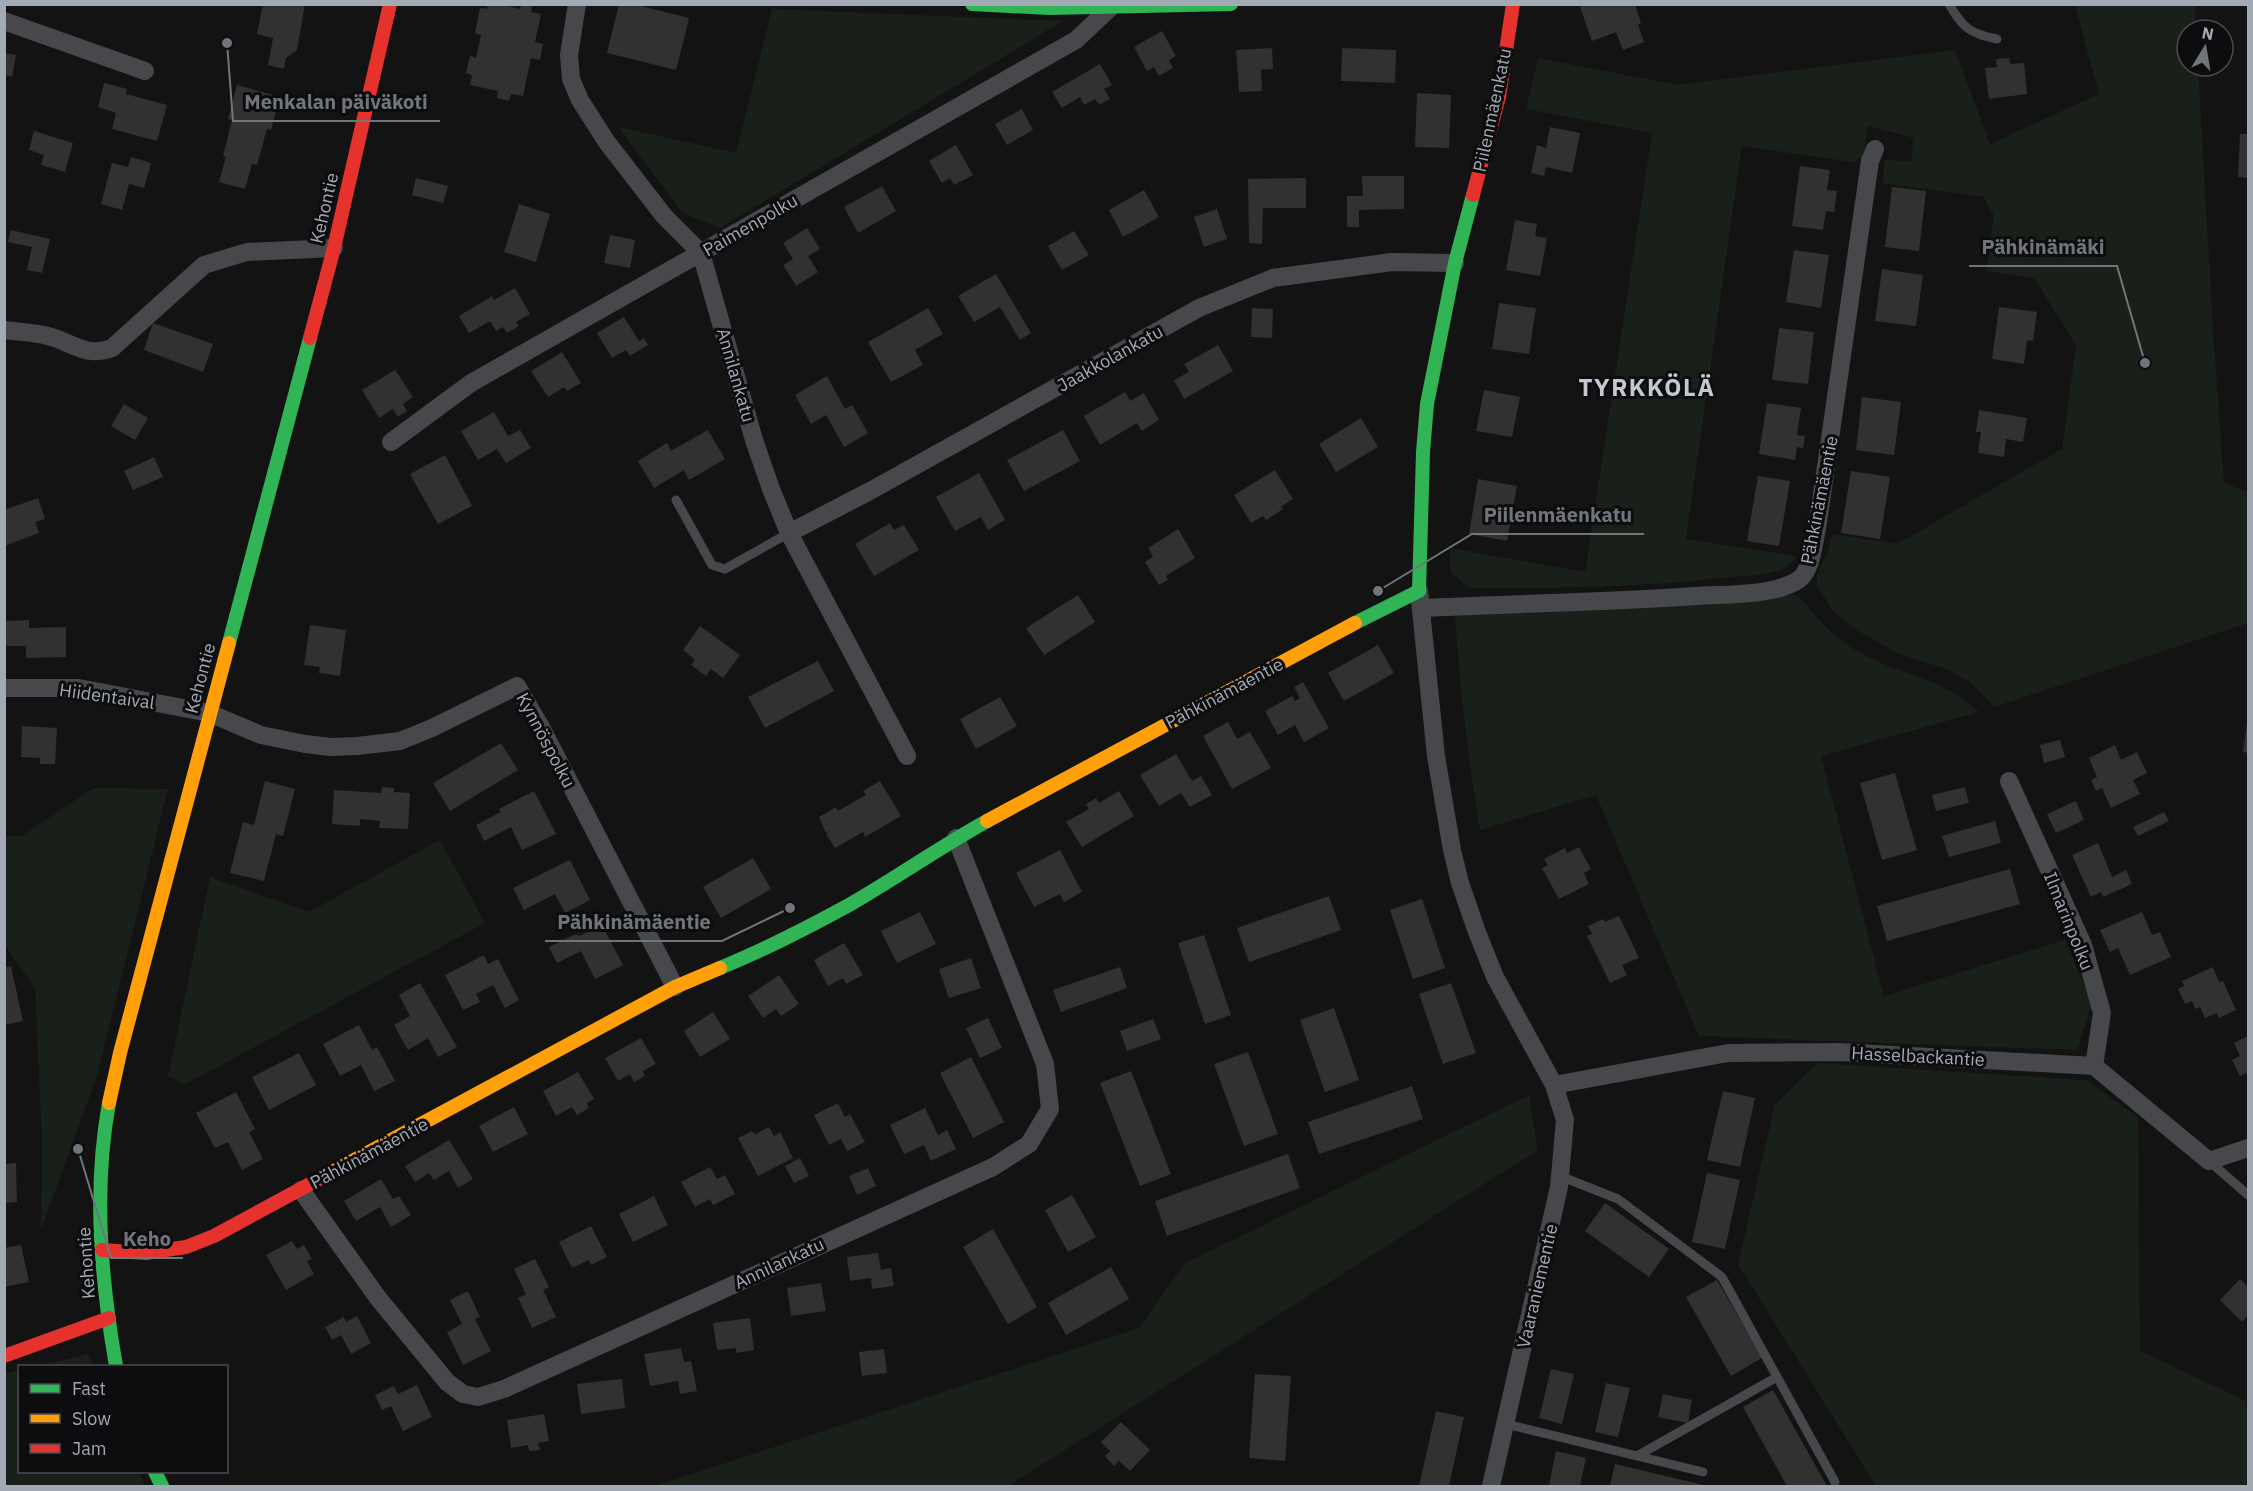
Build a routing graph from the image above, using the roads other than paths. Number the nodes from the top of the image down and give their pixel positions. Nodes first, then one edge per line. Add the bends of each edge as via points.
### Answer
1 (390, 4) edge
2 (577, 4) edge
3 (972, 4) edge
4 (1231, 4) edge
5 (1514, 4) edge
6 (1949, 4) edge
7 (1110, 8) junction
8 (4, 21) edge
9 (1997, 39) dead end
10 (145, 71) dead end
11 (1875, 149) dead end
12 (333, 248) junction
13 (700, 253) junction
14 (1455, 264) junction
15 (4, 330) edge
16 (391, 442) dead end
17 (676, 500) dead end
18 (789, 533) junction
19 (1420, 600) junction
20 (4, 687) edge
21 (209, 713) junction
22 (908, 756) dead end
23 (2009, 781) dead end
24 (956, 838) junction
25 (675, 987) junction
26 (2094, 1066) junction
27 (1554, 1085) junction
28 (2248, 1148) edge
29 (2209, 1161) junction
30 (1560, 1176) junction
31 (301, 1190) junction
32 (2248, 1195) edge
33 (102, 1250) junction
34 (109, 1318) junction
35 (4, 1356) edge
36 (116, 1365) edge
37 (1777, 1377) junction
38 (1506, 1424) junction
39 (1637, 1456) junction
40 (1703, 1472) dead end
41 (1835, 1482) dead end
42 (1491, 1486) edge

1 - 12 street, Kehontie
2 - 13 street, Annilankatu via 569,55 571,79 580,100 664,216
3 - 7 street
4 - 7 street
5 - 14 street, Piilenmäenkatu via 1499,97
6 - 9 lane via 1960,24 1979,36
7 - 13 street, Paimenpolku via 1076,40
8 - 10 street
11 - 19 street, Pähkinämäentie via 1870,161 1817,529 1805,574 1797,582 1756,591 1609,602
12 - 15 street via 247,252 204,265 112,348 100,352 77,349 48,336
12 - 21 street, Kehontie
13 - 16 street, Paimenpolku via 471,383
13 - 18 street, Annilankatu via 754,440
14 - 18 street, Jaakkolankatu via 1392,262 1331,268 1273,278 1234,292
14 - 19 street, Piilenmäenkatu via 1427,404
17 - 18 lane via 712,565 725,569
18 - 22 street, Annilankatu
19 - 24 street, Pähkinämäentie via 1321,640
19 - 27 street, Piilenmäenkatu via 1436,756 1461,883 1495,977
20 - 21 street, Hiidentaival via 79,688
21 - 25 street, Kynnöspolku via 261,735 305,744 357,746 399,741 517,686
21 - 33 street, Kehontie via 110,1101 101,1181
23 - 26 street, Ilmarinpolku via 2083,945 2102,1013
24 - 25 street, Pähkinämäentie via 850,904 754,954
24 - 31 street, Annilankatu via 1045,1064 1050,1109 1029,1144 993,1167 504,1389 478,1397 463,1394 447,1382 378,1298
25 - 31 street, Pähkinämäentie
26 - 27 street, Hasselbackantie via 1839,1052 1728,1053
26 - 29 street
27 - 30 street, Vaaraniementie via 1565,1120
28 - 29 street
29 - 32 lane
30 - 37 lane via 1618,1199 1722,1277
30 - 38 street, Vaaraniementie
31 - 33 street, Pähkinämäentie via 195,1245 146,1254
33 - 34 street, Kehontie
34 - 35 street
34 - 36 street, Kehontie
37 - 39 lane
37 - 41 lane
38 - 39 lane
38 - 42 street, Vaaraniementie
39 - 40 lane

